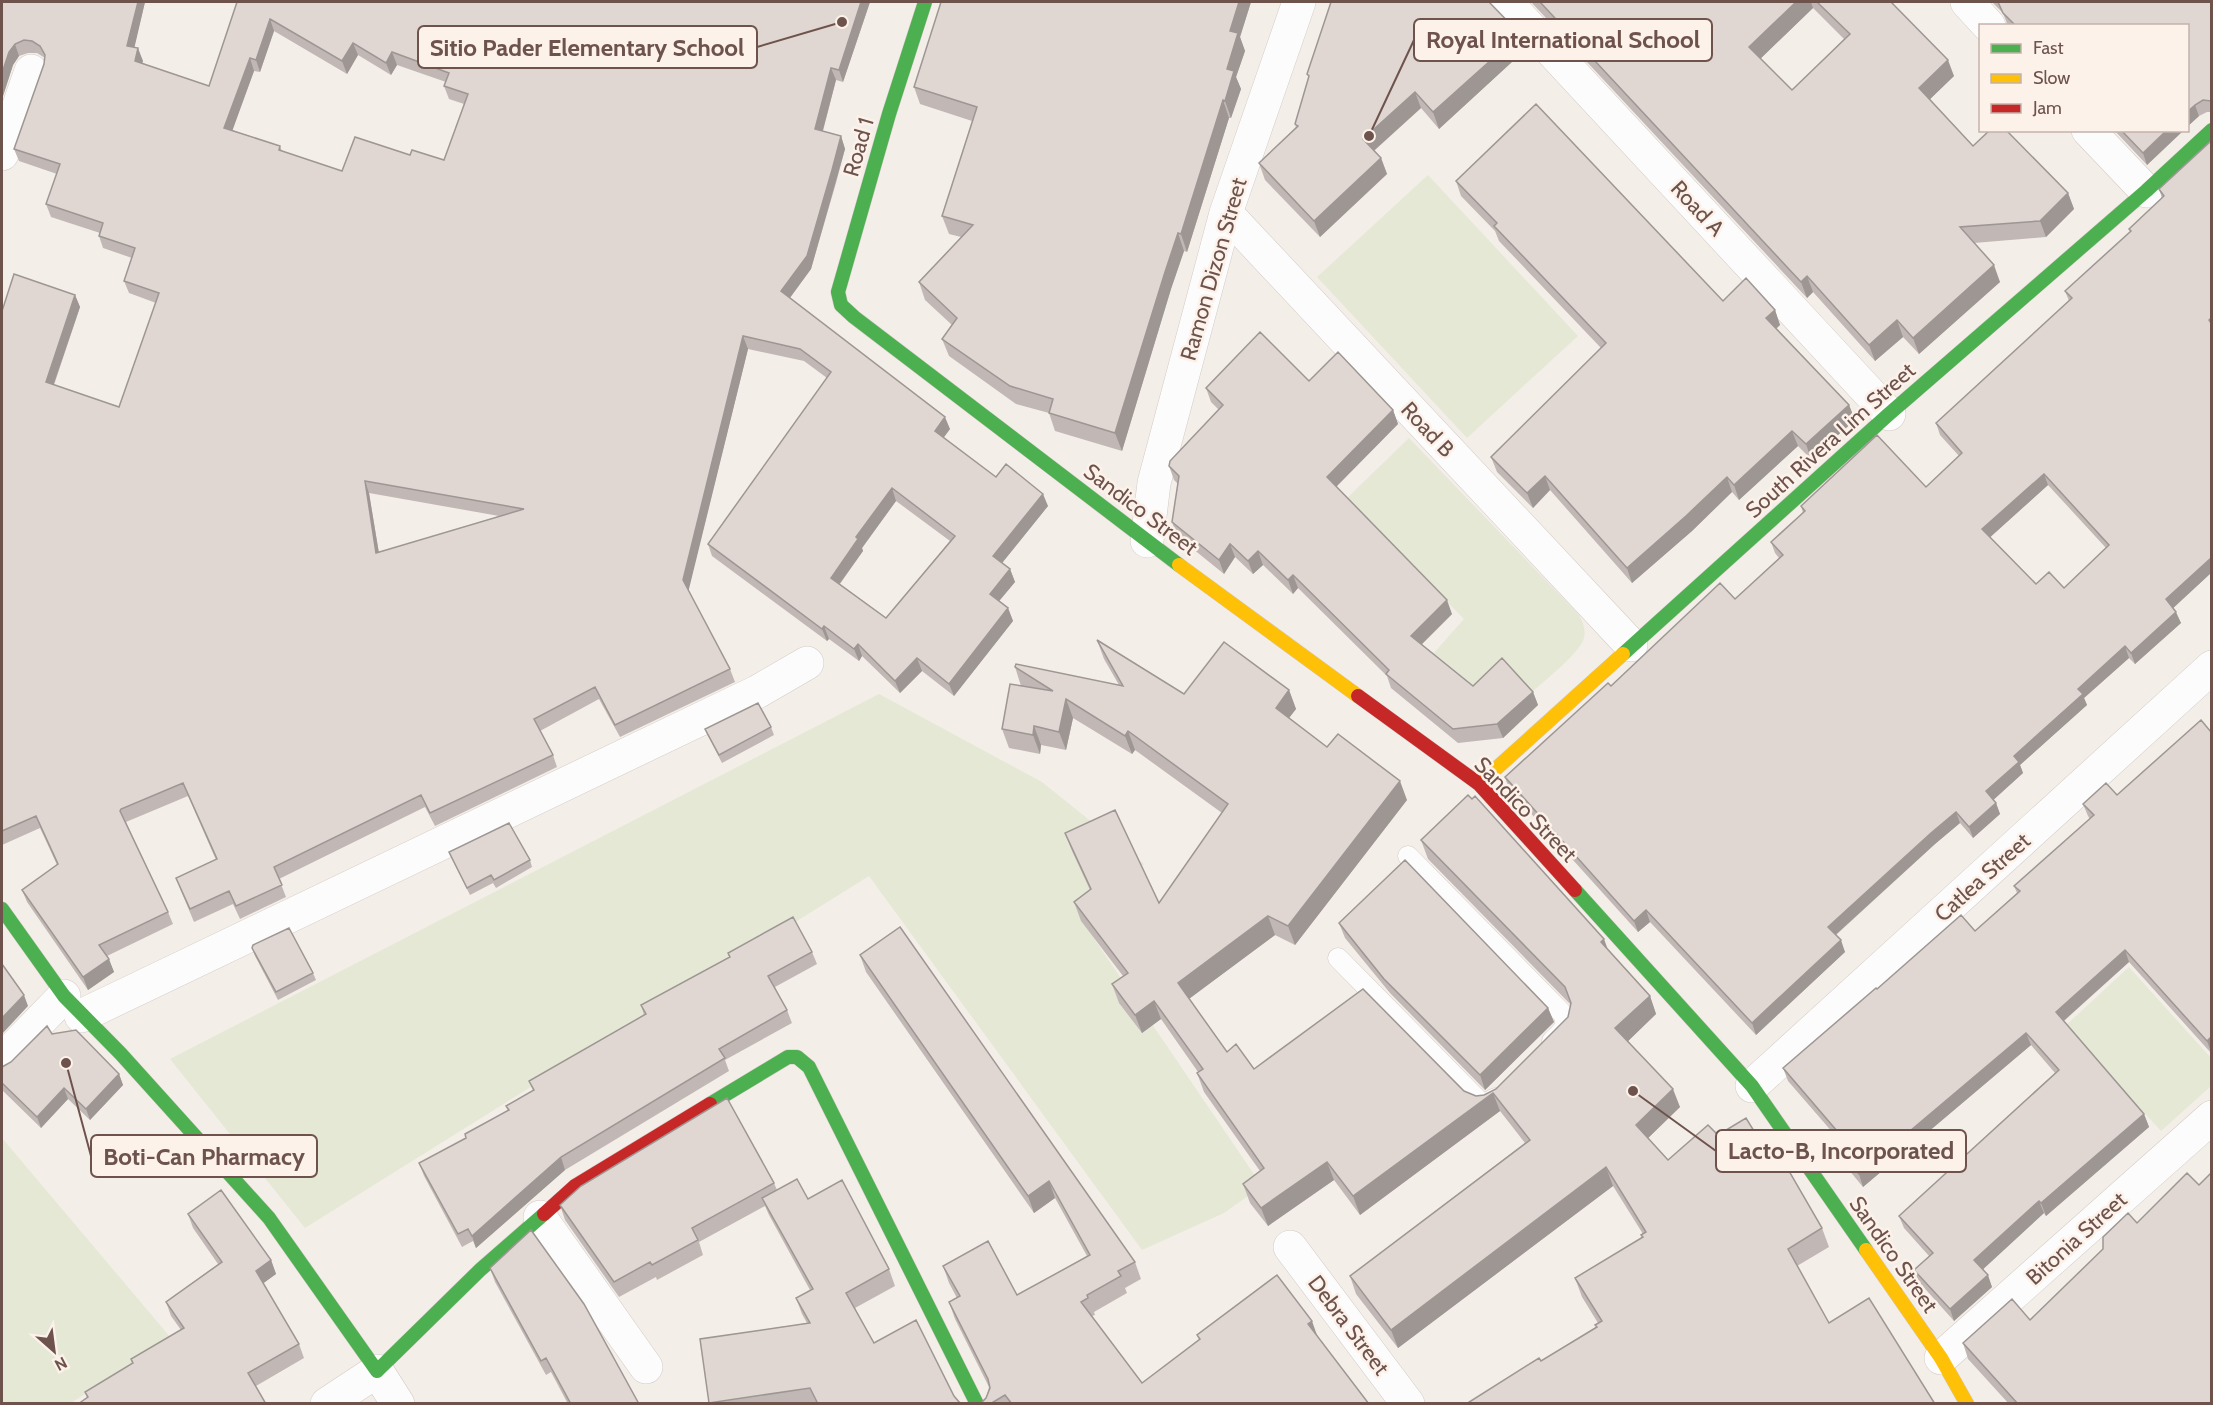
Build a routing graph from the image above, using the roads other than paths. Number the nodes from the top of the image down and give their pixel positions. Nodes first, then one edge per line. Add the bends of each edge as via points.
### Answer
1 (925, 2) edge
2 (1299, 2) edge
3 (1506, 2) edge
4 (1967, 2) edge
5 (1987, 24) edge
6 (31, 71) dead end
7 (2211, 130) edge
8 (2090, 132) edge
9 (2, 154) edge
10 (2146, 191) junction
11 (1226, 213) junction
12 (841, 305) joint
13 (1889, 414) junction
14 (1147, 541) junction
15 (1631, 645) junction
16 (807, 663) dead end
17 (2211, 667) edge
18 (1479, 784) junction
19 (1408, 856) dead end
20 (2, 909) edge
21 (1338, 958) dead end
22 (73, 1006) junction
23 (1542, 1051) edge
24 (2, 1060) edge
25 (1510, 1083) edge
26 (1752, 1086) junction
27 (2211, 1117) edge
28 (540, 1217) junction
29 (1290, 1247) dead end
30 (1941, 1358) junction
31 (646, 1367) dead end
32 (377, 1371) junction
33 (327, 1404) edge
34 (398, 1404) edge
35 (977, 1404) edge
36 (1408, 1404) edge
37 (1967, 1404) edge

1 - 12 street, Road 1 via 838,292
2 - 11 street, Ramon Dizon Street
3 - 13 street, Road A
4 - 5 street
6 - 9 street
7 - 10 street, South Rivera Lim Street
8 - 10 street
10 - 13 street, South Rivera Lim Street
11 - 14 street, Ramon Dizon Street via 1154,483
11 - 15 street, Road B
12 - 14 street, Sandico Street
13 - 15 street, South Rivera Lim Street
14 - 18 street, Sandico Street
15 - 18 street, South Rivera Lim Street
16 - 22 street via 757,692
17 - 26 street, Catlea Street
18 - 26 street, Sandico Street
19 - 23 lane via 1563,1014 1566,1028
20 - 22 street
21 - 25 lane via 1479,1101 1494,1099
22 - 24 street
22 - 32 street via 269,1218
26 - 30 street, Sandico Street
27 - 30 street, Bitonia Street
28 - 31 street
28 - 32 street
28 - 35 street via 575,1186 788,1057 799,1057 808,1067
29 - 36 street, Debra Street
30 - 37 street, Sandico Street
32 - 33 street
32 - 34 street

